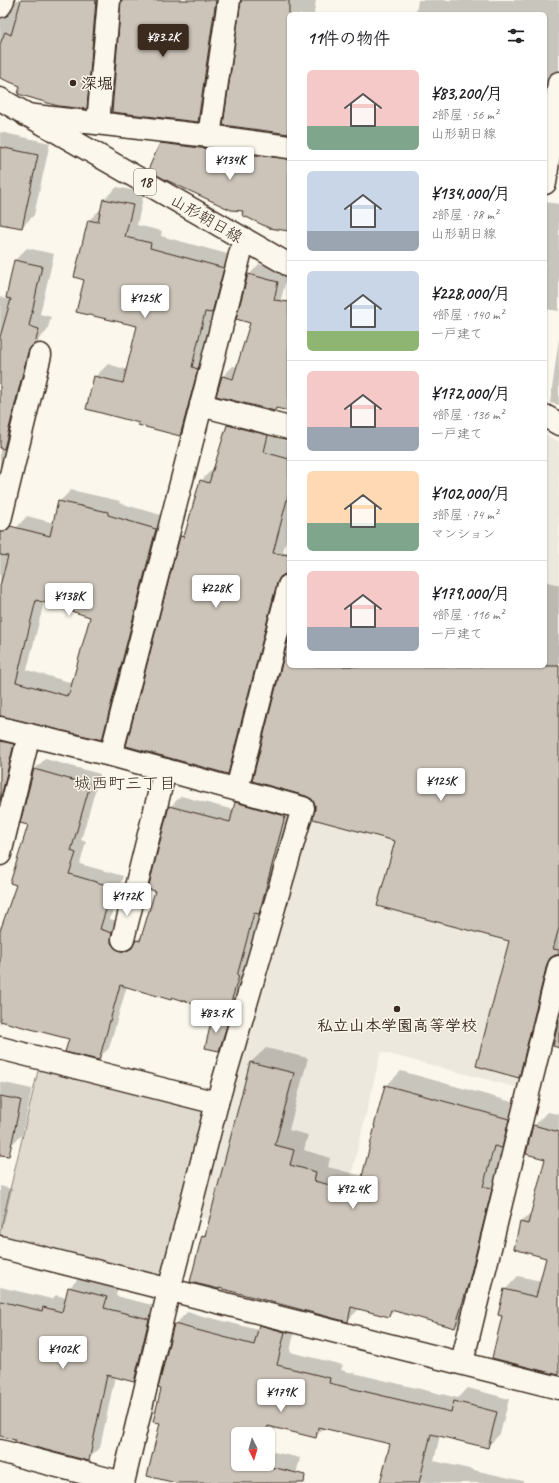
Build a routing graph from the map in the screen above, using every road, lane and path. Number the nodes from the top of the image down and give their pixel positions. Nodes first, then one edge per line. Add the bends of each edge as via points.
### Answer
1 (3, 0) edge
2 (109, 0) edge
3 (229, 0) edge
4 (0, 6) edge
5 (559, 83) edge
6 (0, 100) edge
7 (26, 115) junction
8 (98, 123) junction
9 (209, 136) junction
10 (287, 147) edge
11 (547, 169) edge
12 (547, 183) edge
13 (559, 185) edge
14 (244, 238) junction
15 (287, 264) edge
16 (40, 355) dead end
17 (201, 405) junction
18 (547, 417) edge
19 (559, 424) edge
20 (287, 427) edge
21 (0, 520) edge
22 (287, 594) edge
23 (0, 728) edge
24 (29, 735) junction
25 (111, 755) junction
26 (165, 770) junction
27 (237, 789) junction
28 (0, 854) edge
29 (123, 939) dead end
30 (559, 967) edge
31 (0, 1048) edge
32 (217, 1103) junction
33 (0, 1247) edge
34 (169, 1290) junction
35 (462, 1362) junction
36 (559, 1388) edge
37 (0, 1451) edge
38 (123, 1483) edge

1 - 4 street
2 - 8 street
3 - 9 street
5 - 11 street
6 - 7 street, 山形朝日線 / 18
7 - 8 street
7 - 14 street, 山形朝日線 / 18
8 - 9 street
9 - 10 street
12 - 13 street
14 - 15 street, 山形朝日線 / 18
14 - 17 street
16 - 21 street
17 - 20 street
17 - 25 street
18 - 19 street
22 - 27 street
23 - 24 street
24 - 25 street
24 - 28 street
25 - 26 street
26 - 27 street
26 - 29 street
27 - 32 street via 303,808
30 - 35 street
31 - 32 street
32 - 34 street
33 - 34 street
34 - 35 street
34 - 38 street
35 - 36 street
37 - 38 street

